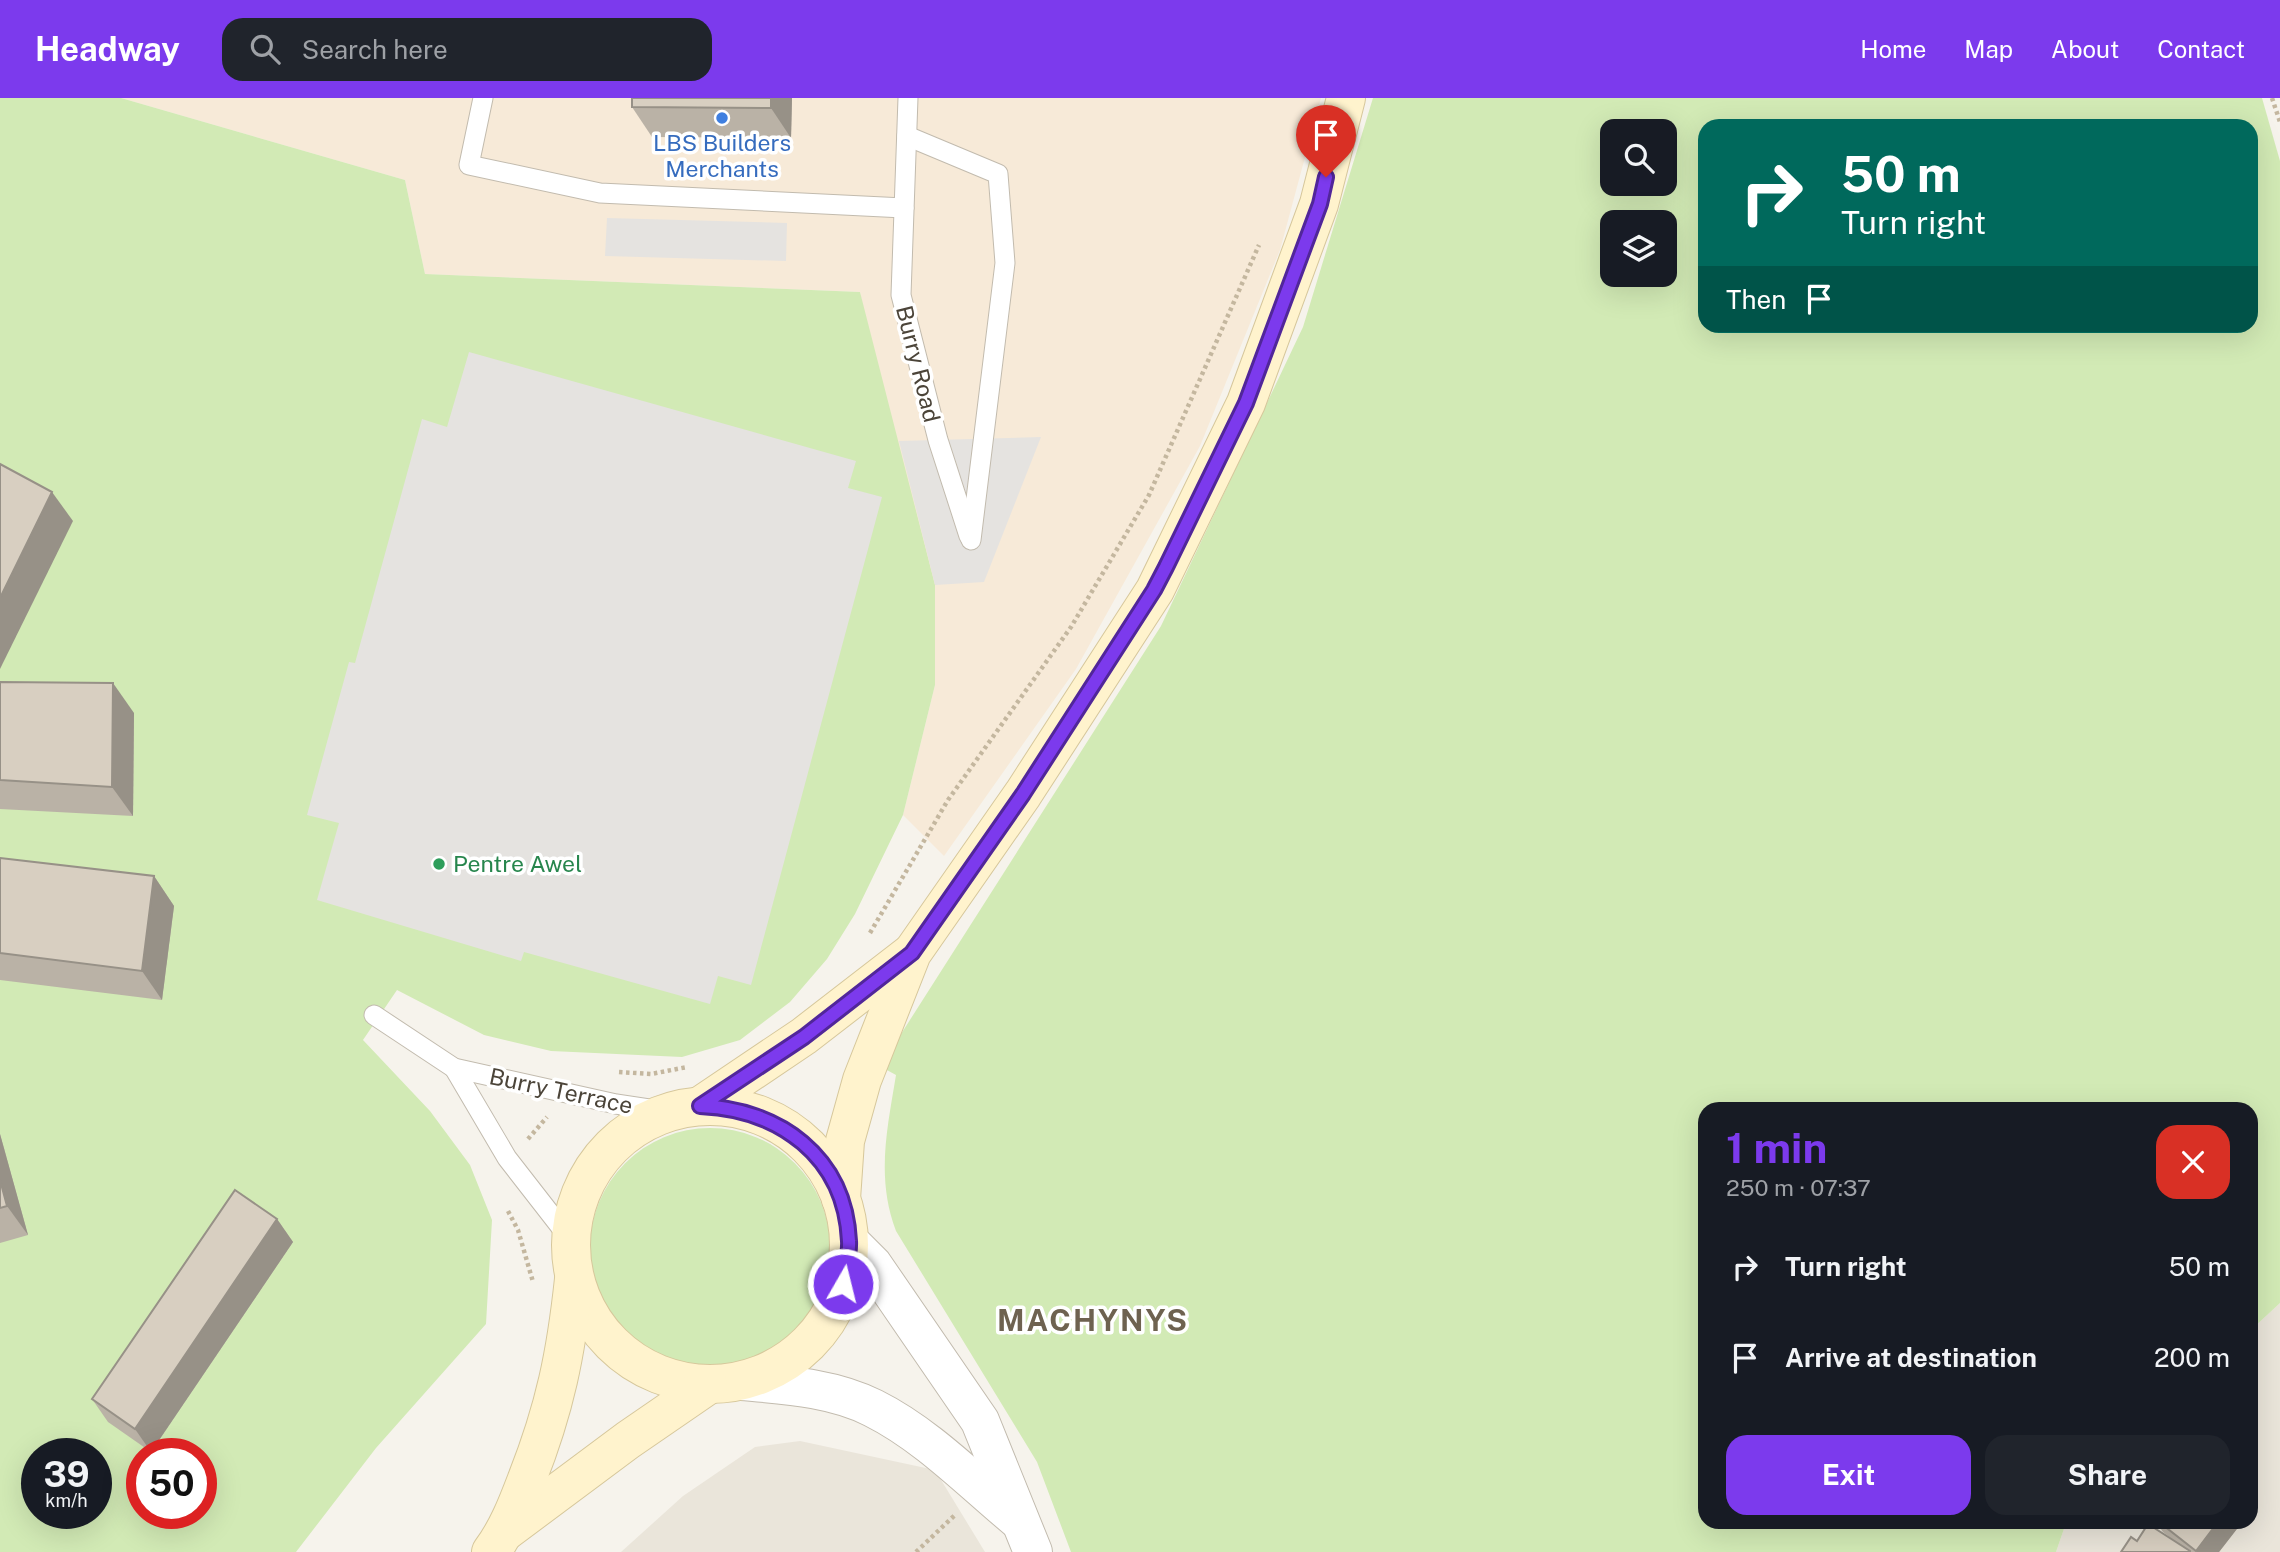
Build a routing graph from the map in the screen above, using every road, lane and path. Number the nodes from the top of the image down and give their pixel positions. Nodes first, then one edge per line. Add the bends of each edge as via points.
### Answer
1 (482, 98) edge
2 (908, 98) edge
3 (1346, 98) edge
4 (2272, 98) edge
5 (2280, 122) edge
6 (907, 136) junction
7 (904, 208) junction
8 (1262, 240) dead end
9 (867, 939) dead end
10 (912, 953) junction
11 (374, 1016) dead end
12 (690, 1066) dead end
13 (454, 1068) junction
14 (606, 1072) dead end
15 (555, 1091) junction
16 (685, 1109) junction
17 (507, 1158) junction
18 (841, 1199) junction
19 (506, 1206) dead end
20 (570, 1239) junction
21 (849, 1241) junction
22 (575, 1278) junction
23 (535, 1289) dead end
24 (725, 1383) junction
25 (982, 1490) junction
26 (1027, 1538) edge
27 (499, 1542) edge
28 (916, 1552) edge

1 - 7 lane via 469,165 600,192
2 - 6 lane, Burry Road
3 - 10 main road via 1320,204 1246,403 1154,590 1023,794
4 - 5 path
6 - 7 lane, Burry Road
6 - 7 lane, Burry Road via 998,174 1005,263 971,540 938,440 901,295
8 - 9 path via 1149,495 1070,627 948,800
10 - 16 main road via 804,1037
10 - 18 main road via 862,1080 845,1140
11 - 13 lane, Burry Terrace
12 - 14 path via 651,1074
13 - 15 lane, Burry Terrace
13 - 17 lane, Burry Terrace
15 - 16 lane, Burry Terrace
15 - 17 path via 549,1114
16 - 18 main road via 742,1110 790,1131 821,1161
16 - 20 main road via 640,1124 615,1143 594,1167 577,1202
17 - 20 lane, Burry Terrace
18 - 21 main road
19 - 23 path
20 - 22 main road
21 - 24 main road via 843,1284 825,1323 803,1349 774,1369
21 - 26 street via 873,1265 981,1421
22 - 24 main road via 588,1313 611,1344 642,1367 674,1380
22 - 27 main road via 550,1420
24 - 25 street via 807,1387 871,1406 916,1433
24 - 27 main road via 628,1440
25 - 26 street
25 - 28 path

